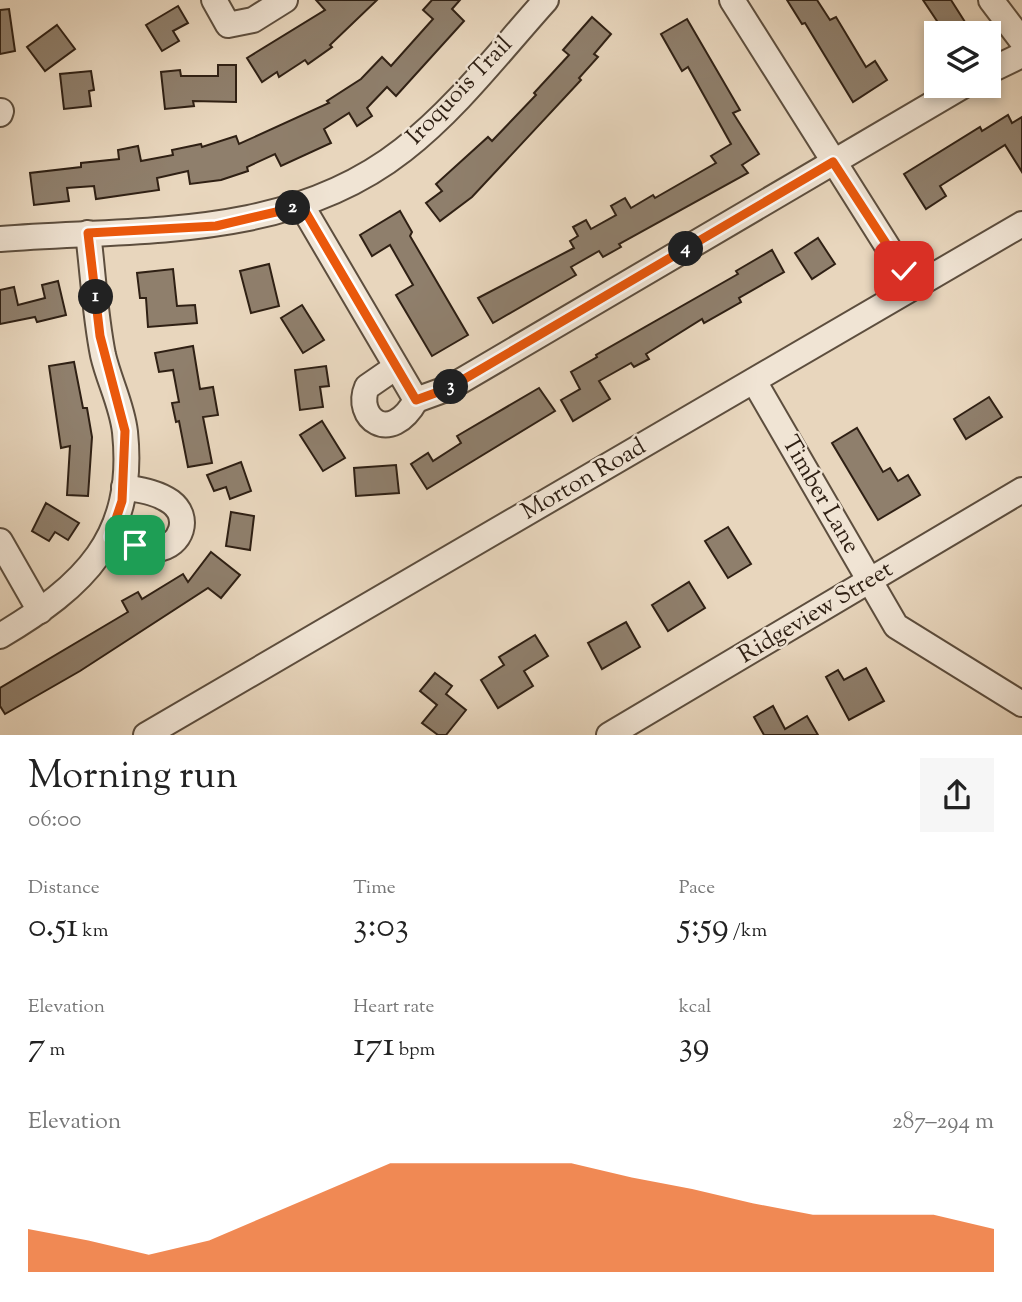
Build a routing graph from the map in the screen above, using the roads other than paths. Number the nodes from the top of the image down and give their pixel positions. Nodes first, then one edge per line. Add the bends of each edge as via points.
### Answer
1 (214, 0) edge
2 (285, 0) edge
3 (546, 0) edge
4 (732, 0) edge
5 (991, 0) edge
6 (1022, 41) edge
7 (1022, 55) edge
8 (1001, 65) edge
9 (942, 98) edge
10 (833, 162) junction
11 (302, 206) junction
12 (1022, 224) edge
13 (88, 233) junction
14 (0, 239) edge
15 (914, 287) junction
16 (396, 367) junction
17 (754, 381) junction
18 (416, 400) junction
19 (124, 486) junction
20 (1022, 490) edge
21 (110, 537) junction
22 (0, 541) edge
23 (869, 581) junction
24 (40, 611) junction
25 (0, 636) edge
26 (1022, 704) edge
27 (146, 735) edge
28 (609, 735) edge

1 - 2 street via 228,25 253,20
3 - 11 street, Iroquois Trail via 427,130 375,169
4 - 10 street
5 - 6 street
7 - 8 street
9 - 10 street
10 - 15 street
10 - 18 street via 449,388
11 - 13 street, Iroquois Trail via 216,226
11 - 16 street
12 - 15 street, Morton Road
13 - 14 street, Iroquois Trail
13 - 19 street via 100,336 125,431
15 - 17 street, Morton Road
16 - 18 street
16 - 18 street via 367,387 364,404 371,416 392,426 403,421
17 - 23 street, Timber Lane
17 - 27 street, Morton Road
19 - 21 street
19 - 21 street via 160,495 174,504 183,518 181,534 172,545 156,549
20 - 23 street, Ridgeview Street
21 - 24 street via 77,583
22 - 24 street
23 - 26 street, Timber Lane via 896,626
23 - 28 street, Ridgeview Street
24 - 25 street

